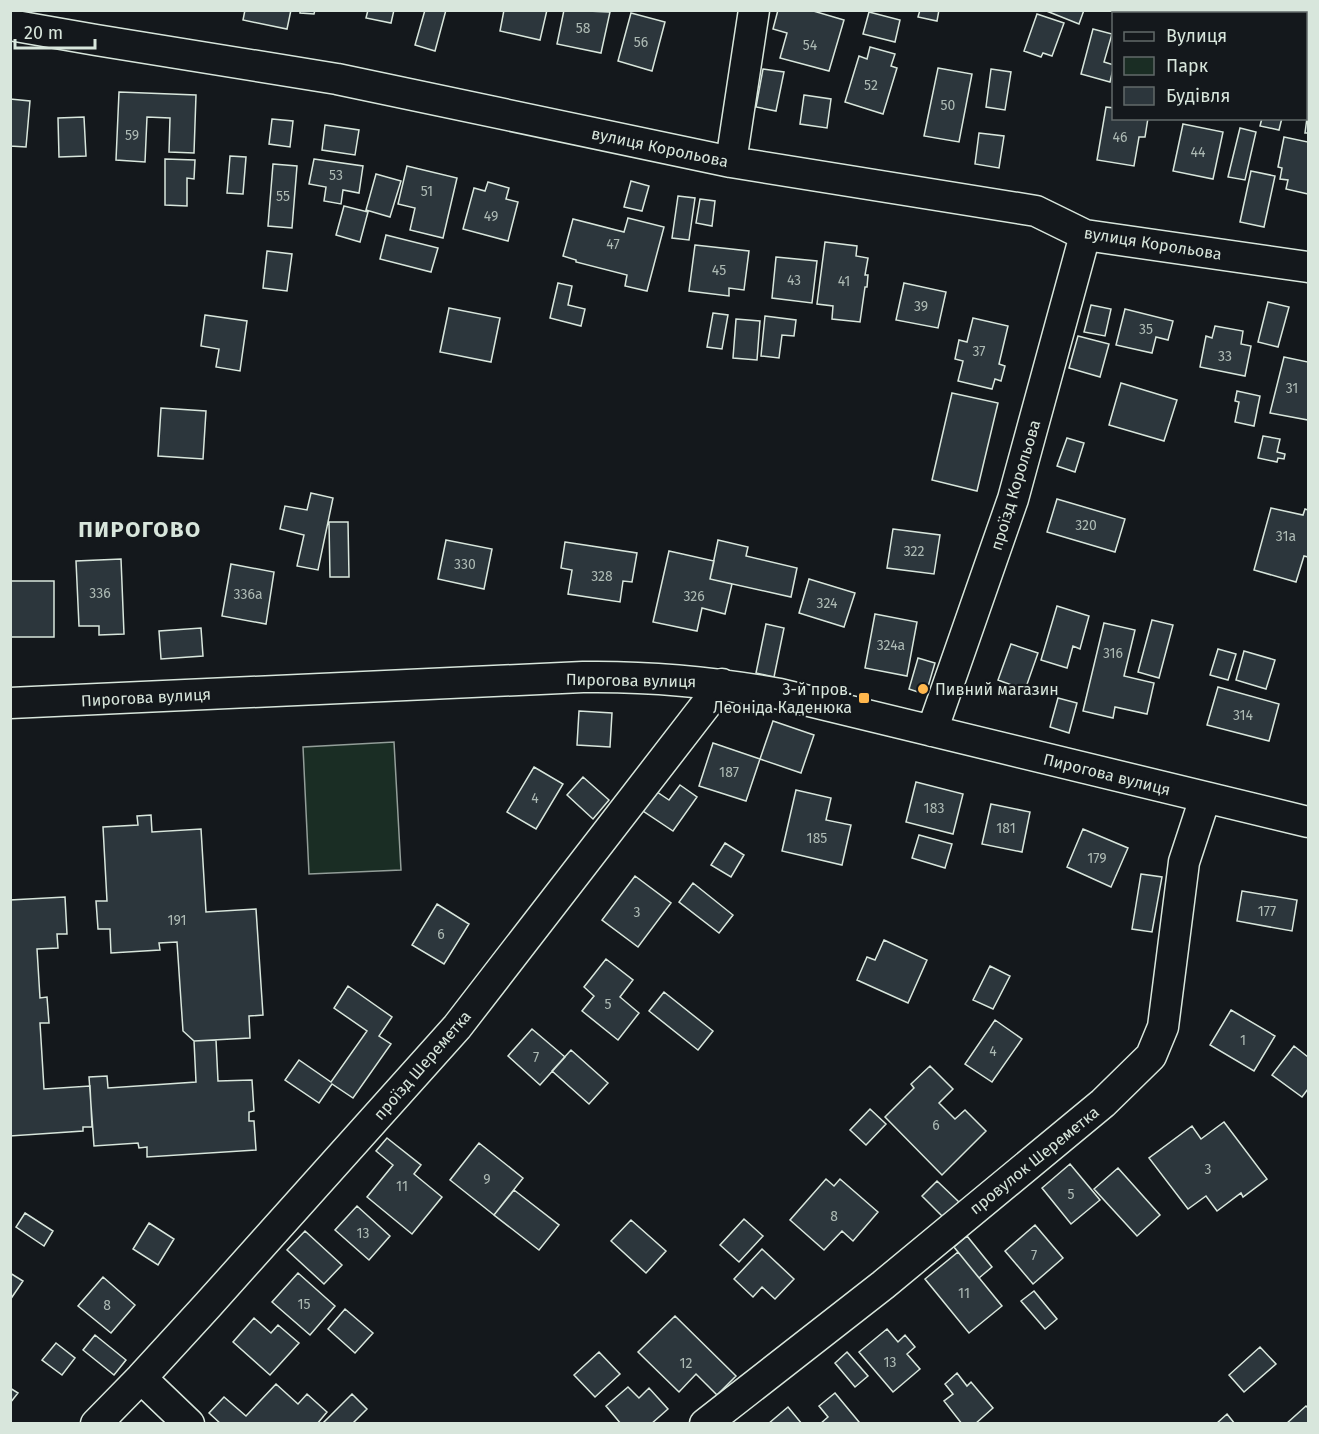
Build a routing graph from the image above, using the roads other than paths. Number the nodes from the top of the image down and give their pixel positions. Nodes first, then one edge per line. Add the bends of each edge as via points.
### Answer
1 (754, 10) edge
2 (10, 24) edge
3 (731, 162) junction
4 (1085, 235) junction
5 (1308, 267) edge
6 (722, 684) junction
7 (10, 703) edge
8 (932, 731) junction
9 (1205, 798) junction
10 (1308, 822) edge
11 (141, 1378) junction
12 (96, 1424) edge
13 (189, 1424) edge
14 (705, 1424) edge

1 - 3 street
2 - 3 street, вулиця Корольова via 337,79
3 - 4 street, вулиця Корольова via 1036,211
4 - 5 street, вулиця Корольова
4 - 8 street, проїзд Корольова via 1013,499
6 - 7 street, Пирогова вулиця via 617,676
6 - 8 street, Пирогова вулиця
6 - 11 street, проїзд Шереметка via 457,1027
8 - 9 street, Пирогова вулиця
9 - 10 street, Пирогова вулиця
9 - 14 street, провулок Шереметка via 1184,862 1163,1027 1151,1056 1076,1126 883,1285
11 - 12 street, проїзд Шереметка
11 - 13 street

